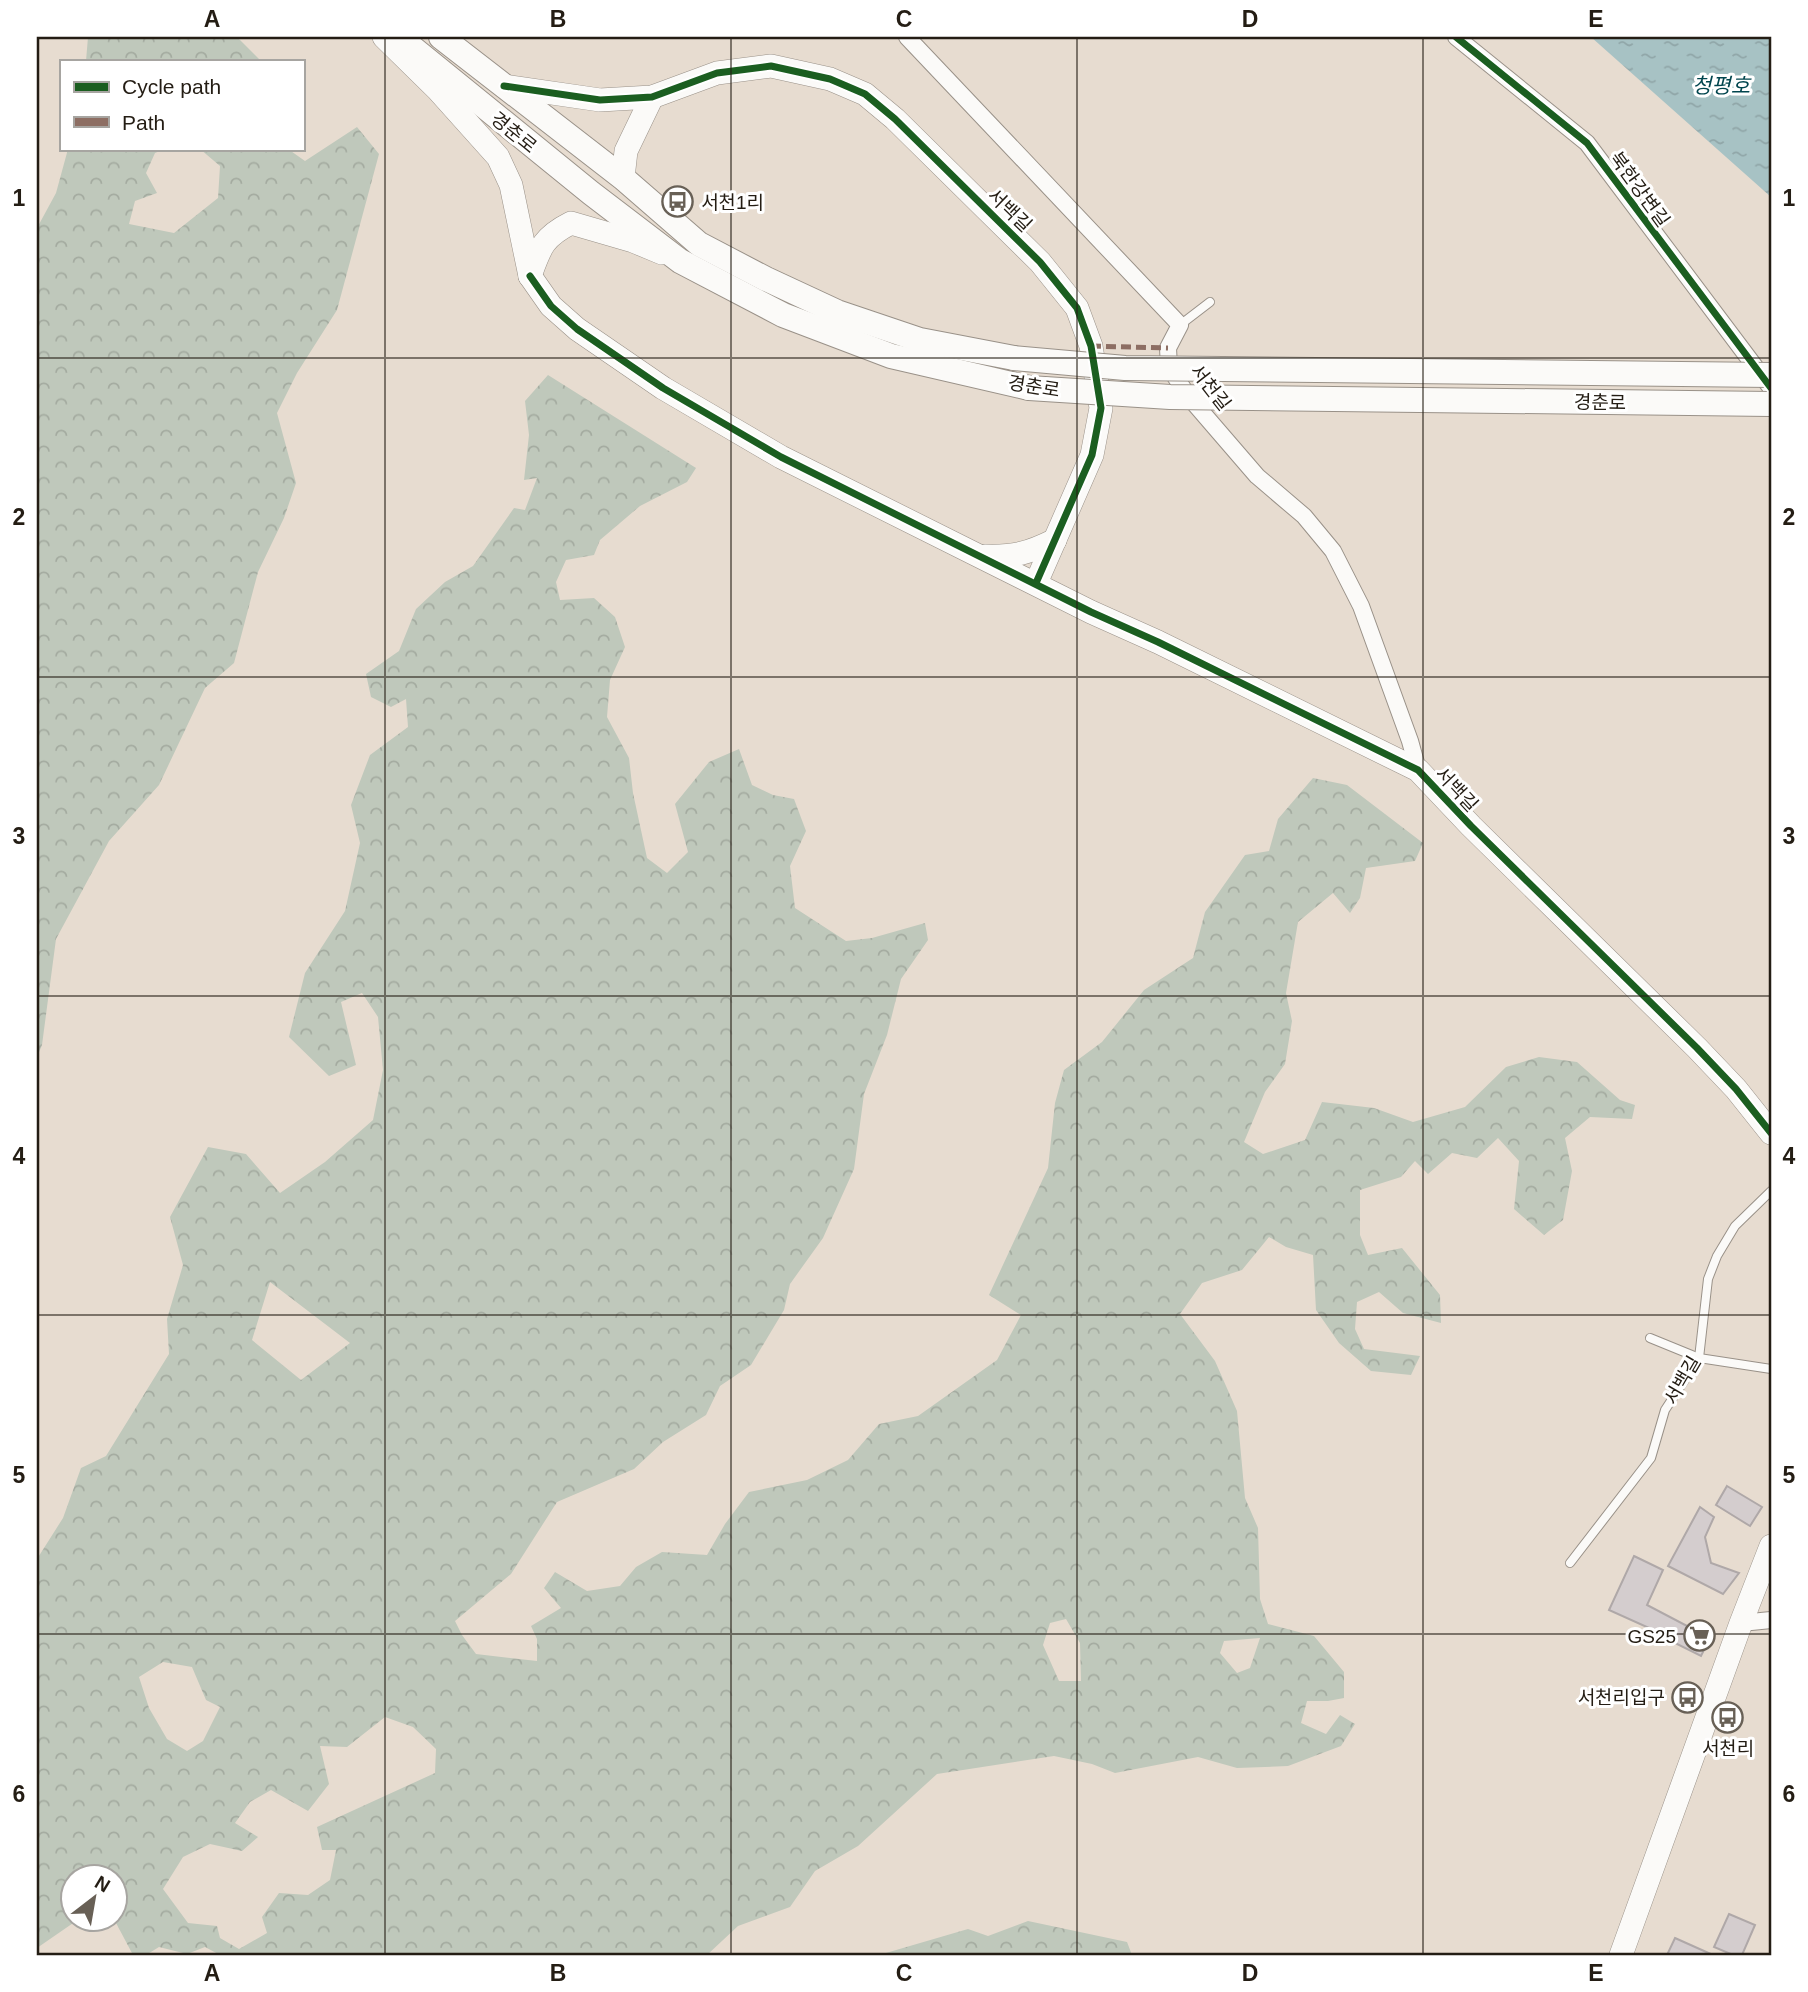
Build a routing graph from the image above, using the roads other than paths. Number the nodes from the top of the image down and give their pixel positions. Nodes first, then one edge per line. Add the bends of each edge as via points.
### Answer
1 (383, 37) edge
2 (399, 37) edge
3 (441, 37) edge
4 (907, 37) edge
5 (1456, 37) edge
6 (503, 86) junction
7 (652, 97) junction
8 (623, 178) junction
9 (680, 261) junction
10 (530, 276) junction
11 (1210, 302) dead end
12 (1180, 325) junction
13 (1771, 375) edge
14 (1771, 388) edge
15 (1771, 404) edge
16 (1055, 540) junction
17 (981, 556) junction
18 (1036, 583) junction
19 (1418, 770) junction
20 (1771, 1133) edge
21 (1771, 1191) edge
22 (1650, 1338) dead end
23 (1699, 1358) junction
24 (1771, 1369) edge
25 (1771, 1546) edge
26 (1570, 1563) dead end
27 (1771, 1620) edge
28 (1741, 1623) junction
29 (1621, 1955) edge

1 - 10 street via 498,157 511,185
2 - 9 main road, 경춘로
3 - 6 main road, 경춘로
4 - 12 street
5 - 14 street, 북한강변길 via 1587,143
6 - 7 street, 서백길 via 600,100
6 - 8 main road, 경춘로
7 - 8 street via 626,151
7 - 16 street, 서백길 via 717,73 771,66 830,79 864,94 895,119 1040,262 1077,308 1091,346 1101,408 1092,455
8 - 13 main road, 경춘로, bridge via 699,244 837,312 920,340 1014,358 1139,369
9 - 10 street via 571,223 541,245
9 - 15 main road, 경춘로, bridge via 783,315 891,356 1029,388 1170,397
10 - 17 street, 서백길 via 551,306 577,329 663,388 781,457
11 - 12 lane
12 - 19 street, 서천길 via 1168,348 1169,367 1257,476 1304,516 1333,551 1361,606
16 - 17 street via 1011,557
16 - 18 street, 서백길
17 - 18 street, 서백길
18 - 19 street, 서백길
19 - 20 street, 서백길 via 1697,1048
21 - 23 lane, 서백길 via 1735,1226 1717,1256 1708,1279
22 - 23 lane
23 - 24 lane
23 - 26 lane, 서백길 via 1665,1410 1651,1458
25 - 28 street
27 - 28 street
28 - 29 street

